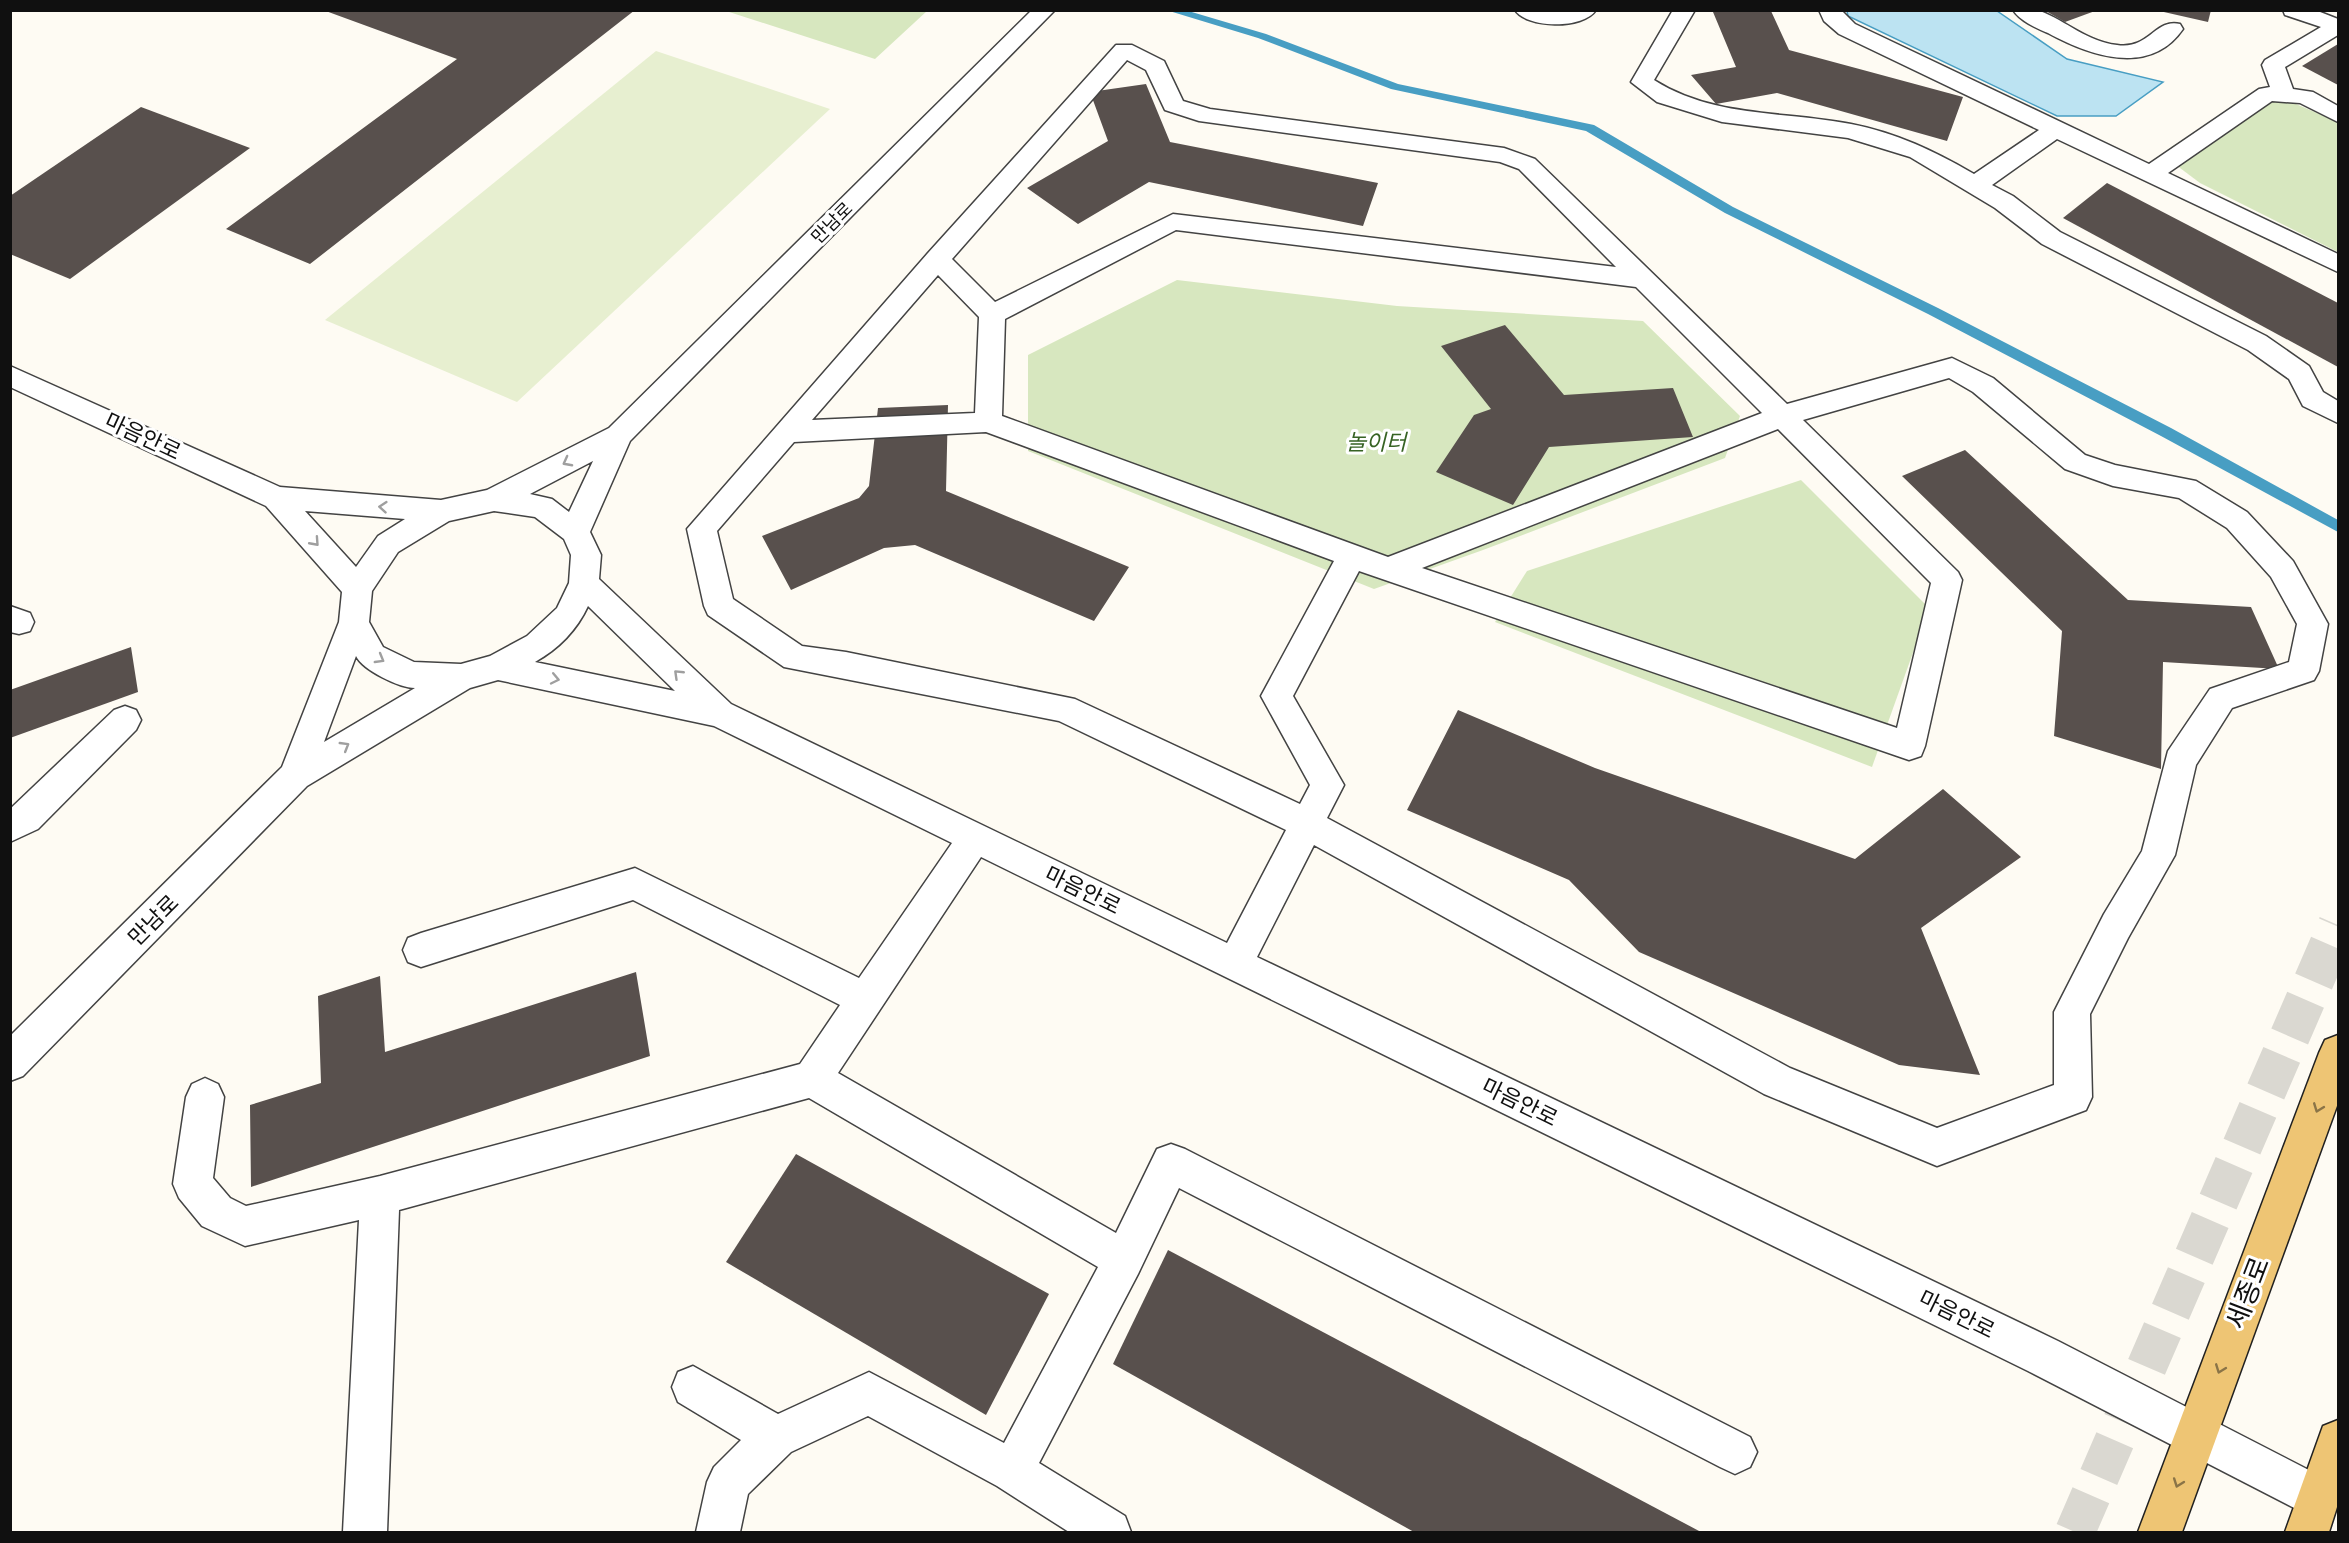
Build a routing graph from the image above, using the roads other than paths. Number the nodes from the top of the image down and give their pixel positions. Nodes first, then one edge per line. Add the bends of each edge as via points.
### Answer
1 (1045, 10) edge
2 (1525, 10) edge
3 (1586, 10) edge
4 (1684, 10) edge
5 (1830, 10) edge
6 (2023, 10) edge
7 (2293, 10) edge
8 (2338, 26) edge
9 (2172, 29) dead end
10 (2284, 95) junction
11 (2338, 115) edge
12 (2056, 129) junction
13 (2150, 174) junction
14 (1975, 185) junction
15 (937, 259) junction
16 (2338, 264) edge
17 (1644, 279) junction
18 (992, 315) junction
19 (10, 375) edge
20 (2338, 413) edge
21 (1782, 416) junction
22 (988, 422) junction
23 (786, 432) junction
24 (619, 435) junction
25 (276, 498) junction
26 (494, 500) junction
27 (441, 511) junction
28 (575, 532) junction
29 (1352, 556) junction
30 (1389, 569) junction
31 (584, 583) junction
32 (357, 589) junction
33 (354, 622) junction
34 (498, 667) junction
35 (461, 677) junction
36 (720, 714) junction
37 (125, 720) dead end
38 (295, 776) junction
39 (1307, 824) junction
40 (10, 826) edge
41 (975, 838) junction
42 (421, 950) dead end
43 (1235, 964) junction
44 (865, 999) junction
45 (2338, 1053) edge
46 (10, 1063) edge
47 (812, 1079) junction
48 (206, 1097) dead end
49 (380, 1196) junction
50 (1124, 1260) junction
51 (693, 1387) dead end
52 (2196, 1433) junction
53 (776, 1437) junction
54 (2338, 1441) edge
55 (1735, 1452) dead end
56 (1012, 1471) junction
57 (2312, 1515) edge
58 (365, 1533) edge
59 (718, 1533) edge
60 (1109, 1533) edge
61 (2160, 1533) edge

1 - 24 street, 만남로
2 - 3 street via 1558,20 1576,18
4 - 14 street via 1641,82 1665,97 1730,117 1850,131 1918,152
5 - 12 street via 1847,29
6 - 9 street via 2056,31 2122,53 2145,50
7 - 8 street
8 - 10 street via 2273,65
10 - 11 street via 2305,97
10 - 13 street via 2268,94
12 - 13 street
12 - 14 street
13 - 16 street
14 - 20 street via 2051,238 2257,344 2299,373 2313,399
15 - 17 street via 1124,50 1156,66 1173,105 1207,116 1504,155 1527,164
15 - 18 street
15 - 23 street
17 - 18 street via 1173,222
17 - 21 street
18 - 22 street
19 - 25 street, 마음안로
21 - 30 street
21 - 30 street via 1947,580 1909,746
21 - 39 street via 1952,368 1983,385 2075,462 2113,475 2186,489 2237,520 2282,569 2313,624 2303,671 2221,698 2180,761 2157,855 2072,1012 2073,1097 1937,1147 1777,1081
22 - 23 street
22 - 29 street
23 - 39 street via 702,530 719,606 795,658 1064,709
24 -> 26 street
24 - 28 street
27 -> 25 street
25 -> 32 street
26 - 27 street
26 - 28 street via 542,507
27 - 32 street via 388,544
28 - 31 street via 586,555
29 - 30 street
29 - 39 street via 1277,696 1327,785
31 - 34 street via 568,615 538,645
36 -> 31 street
32 - 33 street
33 -> 35 street via 372,656 410,675
33 - 38 street
34 - 35 street
34 -> 36 street
38 -> 35 street
36 - 41 street, 마음안로
37 - 40 street via 26,818
38 - 46 street, 만남로
39 - 43 street
41 - 43 street, 마음안로
41 - 44 street
42 - 44 street via 635,884
43 - 52 street, 마음안로
44 - 47 street
45 -> 52 main road, 세종로
47 - 49 street
47 - 50 street
48 - 49 street via 193,1184 216,1212 245,1226
49 - 58 street
50 - 55 street via 1171,1163
50 - 56 street
51 - 53 street
52 - 57 street, 마음안로
52 -> 61 main road, 세종로
53 - 56 street via 869,1393
53 - 59 street via 729,1482
54 - 57 main road
56 - 60 street

